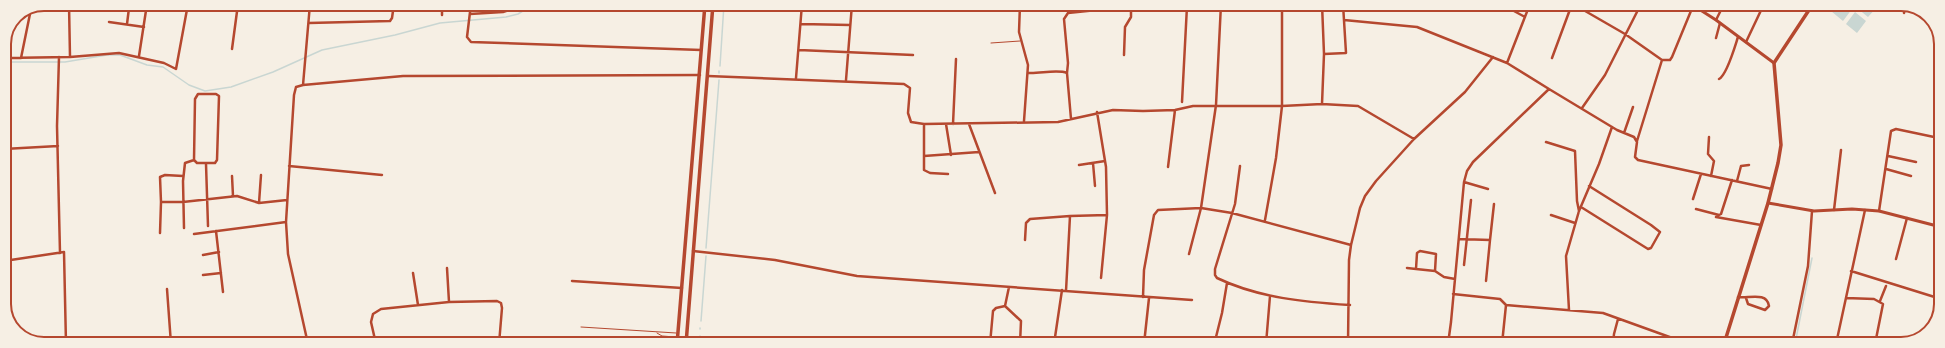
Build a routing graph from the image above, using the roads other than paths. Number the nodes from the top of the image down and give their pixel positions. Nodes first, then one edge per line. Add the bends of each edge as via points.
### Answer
1 (69, 11) edge
2 (129, 11) edge
3 (146, 11) edge
4 (187, 11) edge
5 (237, 11) edge
6 (310, 11) edge
7 (393, 11) edge
8 (442, 11) edge
9 (470, 11) edge
10 (506, 11) edge
11 (705, 11) edge
12 (713, 11) edge
13 (802, 11) edge
14 (851, 11) edge
15 (1019, 11) edge
16 (1089, 11) edge
17 (1131, 11) edge
18 (1187, 11) edge
19 (1220, 11) edge
20 (1282, 11) edge
21 (1322, 11) edge
22 (1343, 11) edge
23 (1514, 11) edge
24 (1527, 11) edge
25 (1569, 11) edge
26 (1584, 11) edge
27 (1638, 11) edge
28 (1690, 11) edge
29 (1702, 11) edge
30 (1720, 11) edge
31 (1761, 11) edge
32 (1808, 11) edge
33 (30, 13) edge
34 (470, 14) junction
35 (442, 15) dead end
36 (1525, 17) junction
37 (1344, 20) junction
38 (1716, 20) junction
39 (109, 22) dead end
40 (309, 23) junction
41 (1720, 23) junction
42 (127, 24) junction
43 (801, 24) junction
44 (850, 25) junction
45 (144, 27) junction
46 (1625, 34) junction
47 (1738, 37) junction
48 (1716, 38) dead end
49 (1021, 40) junction
50 (1746, 42) junction
51 (991, 43) dead end
52 (232, 49) dead end
53 (702, 50) junction
54 (799, 50) junction
55 (849, 52) junction
56 (1324, 54) junction
57 (913, 55) dead end
58 (1124, 55) dead end
59 (139, 56) junction
60 (70, 57) junction
61 (1493, 57) junction
62 (11, 58) edge
63 (21, 58) junction
64 (59, 58) junction
65 (1552, 58) dead end
66 (956, 59) dead end
67 (1662, 60) junction
68 (1507, 63) junction
69 (1774, 63) junction
70 (1028, 73) junction
71 (1067, 73) junction
72 (700, 75) junction
73 (708, 76) junction
74 (796, 78) junction
75 (1719, 79) dead end
76 (846, 80) junction
77 (303, 85) junction
78 (1549, 88) junction
79 (1182, 102) dead end
80 (1322, 104) junction
81 (1216, 105) junction
82 (1282, 106) junction
83 (1582, 108) junction
84 (1633, 108) dead end
85 (1175, 110) junction
86 (1097, 112) junction
87 (1071, 119) junction
88 (1024, 121) junction
89 (924, 124) junction
90 (946, 124) junction
91 (954, 124) junction
92 (968, 124) junction
93 (1612, 127) junction
94 (1624, 133) junction
95 (1709, 137) dead end
96 (1934, 137) edge
97 (694, 138) junction
98 (702, 138) junction
99 (1414, 139) junction
100 (1546, 142) dead end
101 (1637, 142) junction
102 (58, 146) junction
103 (11, 149) edge
104 (1841, 150) dead end
105 (979, 152) junction
106 (951, 154) junction
107 (924, 156) junction
108 (1888, 156) junction
109 (194, 160) junction
110 (1105, 161) junction
111 (1916, 162) dead end
112 (1093, 163) junction
113 (206, 164) junction
114 (1079, 165) dead end
115 (1749, 165) dead end
116 (289, 166) junction
117 (1240, 166) dead end
118 (1168, 167) dead end
119 (1886, 170) junction
120 (948, 174) dead end
121 (1701, 174) junction
122 (261, 175) dead end
123 (382, 175) dead end
124 (183, 176) junction
125 (232, 176) dead end
126 (1711, 176) junction
127 (1911, 176) dead end
128 (1732, 180) junction
129 (1737, 181) junction
130 (1464, 182) junction
131 (1095, 186) dead end
132 (1589, 186) junction
133 (1488, 189) dead end
134 (1772, 189) junction
135 (995, 193) dead end
136 (233, 196) junction
137 (1693, 199) dead end
138 (207, 200) junction
139 (287, 200) junction
140 (1471, 200) dead end
141 (161, 202) junction
142 (183, 202) junction
143 (259, 203) junction
144 (1768, 203) junction
145 (1494, 204) dead end
146 (1581, 207) junction
147 (1201, 208) junction
148 (1696, 209) dead end
149 (1834, 210) junction
150 (1865, 210) junction
151 (1579, 211) junction
152 (1812, 211) junction
153 (1879, 211) junction
154 (1232, 213) junction
155 (1107, 215) junction
156 (1551, 215) dead end
157 (1070, 216) junction
158 (1716, 217) dead end
159 (1907, 218) junction
160 (1265, 221) junction
161 (286, 222) junction
162 (1575, 223) junction
163 (1760, 225) junction
164 (1934, 225) edge
165 (208, 226) dead end
166 (184, 228) dead end
167 (216, 231) junction
168 (160, 233) dead end
169 (194, 234) dead end
170 (1459, 238) junction
171 (1466, 239) junction
172 (1025, 240) dead end
173 (1490, 240) junction
174 (1352, 245) junction
175 (692, 251) junction
176 (219, 252) junction
177 (60, 253) junction
178 (1189, 254) dead end
179 (203, 255) dead end
180 (1896, 259) dead end
181 (11, 260) edge
182 (1464, 265) dead end
183 (446, 268) dead end
184 (1407, 268) dead end
185 (1416, 269) junction
186 (1851, 270) junction
187 (1435, 271) junction
188 (221, 273) junction
189 (413, 273) dead end
190 (203, 275) dead end
191 (1101, 278) dead end
192 (1455, 279) junction
193 (572, 281) dead end
194 (1486, 281) dead end
195 (1226, 282) junction
196 (1886, 286) dead end
197 (1009, 287) junction
198 (682, 288) junction
199 (167, 289) dead end
200 (1062, 290) junction
201 (1066, 291) junction
202 (223, 292) dead end
203 (1453, 294) junction
204 (1270, 296) junction
205 (1738, 297) junction
206 (1934, 297) edge
207 (1143, 298) junction
208 (1149, 298) junction
209 (1746, 298) junction
210 (1846, 298) junction
211 (1192, 300) dead end
212 (1880, 301) junction
213 (449, 302) junction
214 (1350, 304) junction
215 (418, 305) junction
216 (1506, 305) junction
217 (1005, 306) junction
218 (1569, 310) junction
219 (1618, 319) junction
220 (581, 327) dead end
221 (657, 333) junction
222 (678, 335) junction
223 (66, 337) edge
224 (170, 337) edge
225 (306, 337) edge
226 (374, 337) edge
227 (500, 337) edge
228 (686, 337) edge
229 (991, 337) edge
230 (1021, 337) edge
231 (1055, 337) edge
232 (1144, 337) edge
233 (1216, 337) edge
234 (1267, 337) edge
235 (1348, 337) edge
236 (1449, 337) edge
237 (1503, 337) edge
238 (1614, 337) edge
239 (1669, 337) edge
240 (1725, 337) edge
241 (1793, 337) edge
242 (1838, 337) edge
243 (1877, 337) edge

1 - 60 street
2 - 42 street
3 - 45 street
4 - 59 street via 178,68
5 - 52 street
6 - 40 street
7 - 40 street via 390,20
8 - 35 street
9 - 34 street
10 - 34 street
11 - 53 main road
12 - 73 main road
13 - 43 street
14 - 44 street
15 - 49 street
16 - 71 street via 1068,13 1064,19
17 - 58 street via 1130,22 1125,27
18 - 79 street
19 - 81 street
20 - 82 street
21 - 56 street
22 - 37 street
23 - 36 street
24 - 36 street
25 - 65 street
26 - 46 street
27 - 46 street
28 - 67 street via 1670,60
29 - 38 street
30 - 38 street
31 - 50 street
32 - 69 main road
33 - 63 street
34 - 53 street via 468,39 474,42
36 - 68 street
37 - 56 street via 1346,53
37 - 61 street via 1417,27
38 - 41 street
39 - 42 street
40 - 77 street
41 - 47 street
41 - 48 street
42 - 45 street
43 - 44 street
43 - 54 street
44 - 55 street
45 - 59 street
46 - 67 street
46 - 83 street via 1605,75
47 - 50 street
47 - 75 street via 1726,70
49 - 51 lane
49 - 70 street
50 - 69 street
53 - 72 main road
54 - 55 street
54 - 74 street
55 - 57 street
55 - 76 street
56 - 80 street
59 - 60 street via 119,53
60 - 64 street
61 - 68 street
61 - 99 street via 1465,92
62 - 63 street
63 - 64 street
64 - 102 street
66 - 91 street
67 - 101 street
68 - 78 street
69 - 134 main road via 1781,144
70 - 71 street
70 - 88 street
71 - 87 street
72 - 77 street via 403,76
72 - 97 main road
73 - 74 street
73 - 98 main road
74 - 76 street
76 - 89 street via 907,84 910,88 908,113 911,122
77 - 116 street via 296,87 294,95
78 - 83 street
78 - 130 street via 1473,162
80 - 82 street
80 - 99 street via 1358,106
81 - 82 street
81 - 85 street
81 - 147 street
82 - 160 street
83 - 93 street
84 - 94 street
85 - 86 street
85 - 118 street
86 - 87 street
86 - 110 street
87 - 88 street via 1058,122
88 - 92 street
89 - 90 street
89 - 107 street
90 - 91 street
90 - 106 street
91 - 92 street
92 - 105 street
93 - 94 street
93 - 132 street
94 - 101 street via 1634,137
95 - 126 street via 1708,154 1714,161
96 - 108 street via 1893,129
97 - 98 main road
97 - 198 main road
98 - 175 main road
99 - 174 street via 1365,196
100 - 151 street via 1575,151
101 - 121 street via 1634,152 1638,160
102 - 103 street
102 - 177 street
104 - 149 street
105 - 106 street
105 - 135 street
106 - 107 street
107 - 120 street via 926,172
108 - 111 street
108 - 119 street
109 - 113 street
109 - 113 street via 195,97 199,94 216,94 219,99 217,161
109 - 124 street via 185,163
110 - 112 street
110 - 155 street
112 - 114 street
112 - 131 street
113 - 138 street
115 - 129 street via 1739,168
116 - 123 street
116 - 139 street
117 - 154 street
119 - 127 street
119 - 153 street
121 - 126 street
121 - 137 street
122 - 143 street
124 - 141 street via 160,177
124 - 142 street
125 - 136 street
126 - 128 street
128 - 129 street
128 - 148 street via 1721,214
129 - 134 street
130 - 133 street
130 - 170 street
132 - 146 street
132 - 146 street via 1651,225 1660,232 1660,235 1648,249
134 - 144 main road
136 - 138 street
136 - 143 street
138 - 142 street
138 - 165 street
139 - 143 street
139 - 161 street
140 - 171 street
141 - 142 street
141 - 168 street
142 - 166 street
144 - 152 street
144 - 163 main road
145 - 173 street
146 - 151 street
147 - 154 street
147 - 178 street
147 - 207 street via 1160,209 1156,212 1146,257
149 - 150 street
149 - 152 street
150 - 153 street
150 - 186 street
151 - 162 street
152 - 241 street via 1810,254
153 - 159 street
154 - 160 street
154 - 195 street via 1215,269 1217,278
155 - 157 street
155 - 191 street
156 - 162 street
157 - 172 street via 1030,218 1026,223
157 - 201 street
158 - 163 street
159 - 164 street
159 - 180 street
160 - 174 street
161 - 167 street
161 - 225 street via 288,254
162 - 218 street via 1566,256
163 - 205 main road
167 - 169 street
167 - 176 street
170 - 171 street
170 - 192 street
171 - 173 street
171 - 182 street
173 - 194 street
174 - 214 street via 1349,260
175 - 197 street via 774,260 857,276
175 - 228 main road
176 - 179 street
176 - 188 street
177 - 181 street
177 - 223 street via 64,252
183 - 213 street
184 - 185 street
185 - 187 street
185 - 187 street via 1417,253 1420,251 1436,254
186 - 206 street
186 - 210 street
187 - 192 street via 1444,277
188 - 190 street
188 - 202 street
189 - 215 street
192 - 203 street
193 - 198 street
195 - 204 street
195 - 233 street
196 - 212 street
197 - 200 street
197 - 217 street
198 - 222 main road
199 - 224 street
200 - 201 street
200 - 231 street
201 - 207 street
203 - 216 street via 1500,299
203 - 236 street
204 - 214 street via 1302,302
204 - 234 street
205 - 209 street
205 - 240 main road
207 - 208 street
208 - 211 street
208 - 232 street
209 - 209 street via 1759,297 1769,304 1768,308 1764,310 1752,306
210 - 212 street
210 - 242 street
212 - 243 street via 1883,309
213 - 215 street
213 - 227 street via 500,302 502,308
214 - 235 street
215 - 226 street via 381,309 373,314 371,322
216 - 218 street
216 - 237 street
217 - 229 street via 996,308 993,312
217 - 230 street via 1022,321
218 - 219 street via 1603,313
219 - 238 street
219 - 239 street
220 - 221 lane
221 - 222 lane
221 - 222 lane via 662,336

